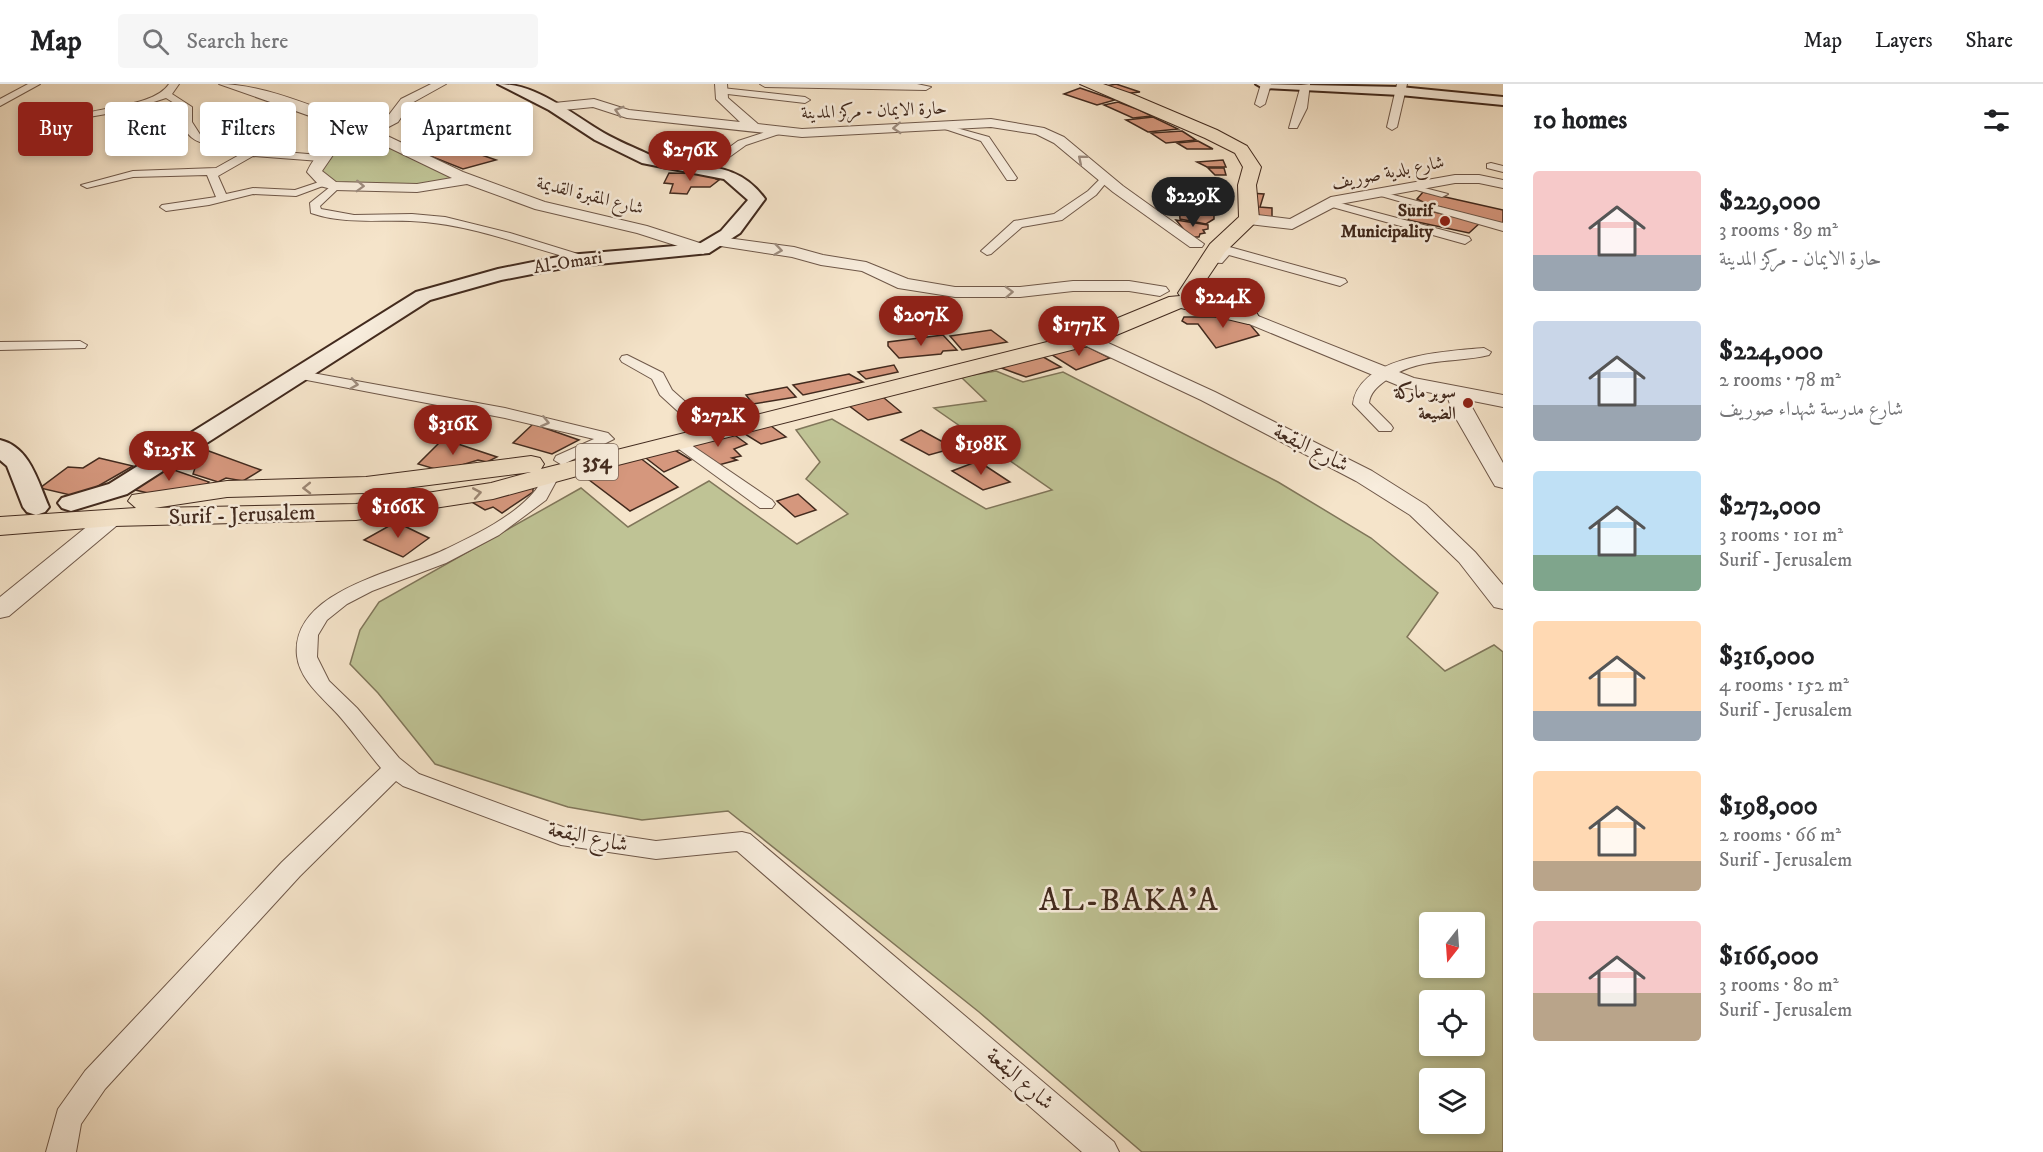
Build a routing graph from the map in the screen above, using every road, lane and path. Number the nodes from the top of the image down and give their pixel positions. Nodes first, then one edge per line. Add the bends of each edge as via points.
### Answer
1 (35, 84) edge
2 (174, 84) edge
3 (225, 84) edge
4 (440, 84) edge
5 (504, 84) edge
6 (765, 84) edge
7 (1071, 84) edge
8 (1088, 84) edge
9 (1265, 84) edge
10 (1306, 86) edge
11 (926, 87) dead end
12 (262, 88) edge
13 (722, 88) edge
14 (1401, 88) edge
15 (167, 95) junction
16 (1500, 99) edge
17 (805, 100) dead end
18 (0, 104) edge
19 (1260, 104) dead end
20 (554, 106) junction
21 (308, 107) edge
22 (93, 113) edge
23 (389, 120) edge
24 (946, 126) junction
25 (1293, 126) dead end
26 (1392, 127) dead end
27 (754, 128) junction
28 (778, 131) junction
29 (200, 138) edge
30 (389, 142) edge
31 (248, 156) edge
32 (295, 156) edge
33 (320, 158) joint
34 (1491, 166) dead end
35 (1229, 168) dead end
36 (1503, 169) edge
37 (215, 171) junction
38 (703, 171) junction
39 (1011, 178) dead end
40 (1104, 178) junction
41 (469, 179) junction
42 (330, 184) junction
43 (1503, 184) edge
44 (87, 185) dead end
45 (1413, 186) junction
46 (1442, 194) dead end
47 (1369, 197) junction
48 (222, 198) junction
49 (1329, 203) junction
50 (166, 207) dead end
51 (1230, 218) dead end
52 (1249, 219) junction
53 (1503, 227) edge
54 (1465, 240) dead end
55 (711, 246) junction
56 (987, 251) dead end
57 (1192, 252) junction
58 (585, 258) junction
59 (1211, 259) junction
60 (1340, 282) dead end
61 (1176, 293) junction
62 (1248, 317) joint
63 (1078, 335) junction
64 (80, 345) dead end
65 (0, 346) edge
66 (1484, 352) dead end
67 (627, 359) dead end
68 (1384, 373) junction
69 (296, 374) junction
70 (1455, 392) junction
71 (1503, 401) edge
72 (701, 424) junction
73 (1385, 428) dead end
74 (678, 441) junction
75 (0, 447) edge
76 (549, 469) junction
77 (131, 479) junction
78 (1502, 480) edge
79 (71, 503) junction
80 (766, 504) dead end
81 (36, 507) junction
82 (163, 509) junction
83 (0, 512) edge
84 (113, 517) junction
85 (0, 526) edge
86 (1503, 601) edge
87 (0, 610) edge
88 (394, 769) junction
89 (61, 1152) edge
90 (1104, 1152) edge

1 - 18 street
2 - 15 street
3 - 12 street, شارع المقبرة القديمة
4 - 23 street via 405,102 402,112
5 - 20 main road
6 - 11 street
7 - 35 main road via 1137,106 1198,135 1230,160
8 - 52 main road via 1190,123 1241,150 1252,167 1247,185
9 - 10 main road
9 - 19 street
10 - 14 main road
10 - 25 street
12 - 21 street, شارع المقبرة القديمة
13 - 17 street
13 - 27 street via 722,99
14 - 16 main road
14 - 26 street
15 - 22 street
15 - 29 street via 187,107 186,125
27 -> 20 street, حارة الايمان - مركز المدينة via 627,114 594,103
20 - 38 main road via 600,137 648,160
24 -> 28 street, حارة الايمان - مركز المدينة
24 - 39 street via 985,139
40 -> 24 street, حارة الايمان - مركز المدينة via 1059,140 1038,131 991,123
27 - 28 street, حارة الايمان - مركز المدينة
28 - 38 street via 742,143
30 - 41 street, شارع المقبرة القديمة
31 - 37 street
32 - 33 street
33 - 42 street via 314,172
34 - 36 street
37 - 44 street via 133,174
37 - 48 street via 212,177
38 - 55 main road via 729,175 757,200 734,230
40 - 56 street via 1092,193 1058,217 1018,224
40 - 57 street, حارة الايمان - مركز المدينة via 1174,231
42 -> 41 street via 417,188
41 - 55 street, شارع المقبرة القديمة via 540,206
42 - 48 street via 296,193 253,191
42 - 58 street via 314,205 315,211 447,222
43 - 45 street, شارع بلدية صوريف via 1455,179
45 - 46 street
45 - 47 street, شارع بلدية صوريف
47 - 49 street, شارع بلدية صوريف
47 - 53 street
48 - 50 street
49 - 52 street, شارع بلدية صوريف via 1292,224
49 - 54 street
51 - 57 main road
52 - 59 main road via 1217,248
55 - 58 main road, Al-Omari
55 -> 61 street, شارع المقبرة القديمة via 794,252 866,267 904,284 955,292 1129,286
57 - 59 main road via 1212,252
58 - 69 main road, Al-Omari via 498,275 423,296
59 - 60 street via 1218,260 1226,250
59 - 61 main road
61 - 62 main road
61 - 63 main road, Surif - Jerusalem / 354
62 - 68 street
63 - 72 main road, Surif - Jerusalem / 354
63 - 74 main road, Surif - Jerusalem / 354
63 - 86 street, شارع البقعة via 1364,476 1418,510 1467,557
64 - 65 street
66 - 68 street via 1407,361
67 - 72 street via 658,376 665,392
68 - 70 street via 1424,387
68 - 73 street via 1364,392 1361,404
69 -> 76 street via 505,413 606,439
69 - 77 main road, Al-Omari
70 - 71 street
70 - 78 street
72 - 76 main road, Surif - Jerusalem / 354
74 - 76 main road, Surif - Jerusalem / 354
74 - 80 street
75 - 81 main road via 18,463
76 - 82 main road, Surif - Jerusalem / 354 via 493,491 356,512
76 - 88 street, شارع البقعة via 541,494 516,515 440,558 353,591 331,605 315,624 306,644 314,672
77 - 79 main road, Al-Omari via 110,493
77 - 82 main road via 129,492
79 - 81 main road, Surif - Jerusalem / 354
79 - 82 main road, Surif - Jerusalem / 354
81 - 83 main road, Surif - Jerusalem / 354
82 - 84 main road via 127,506
83 - 84 main road via 99,507 112,511
84 - 85 main road
84 - 87 street
88 - 89 street via 291,869 95,1080 68,1119
88 - 90 street, شارع البقعة via 411,780 561,836 656,850 742,841

